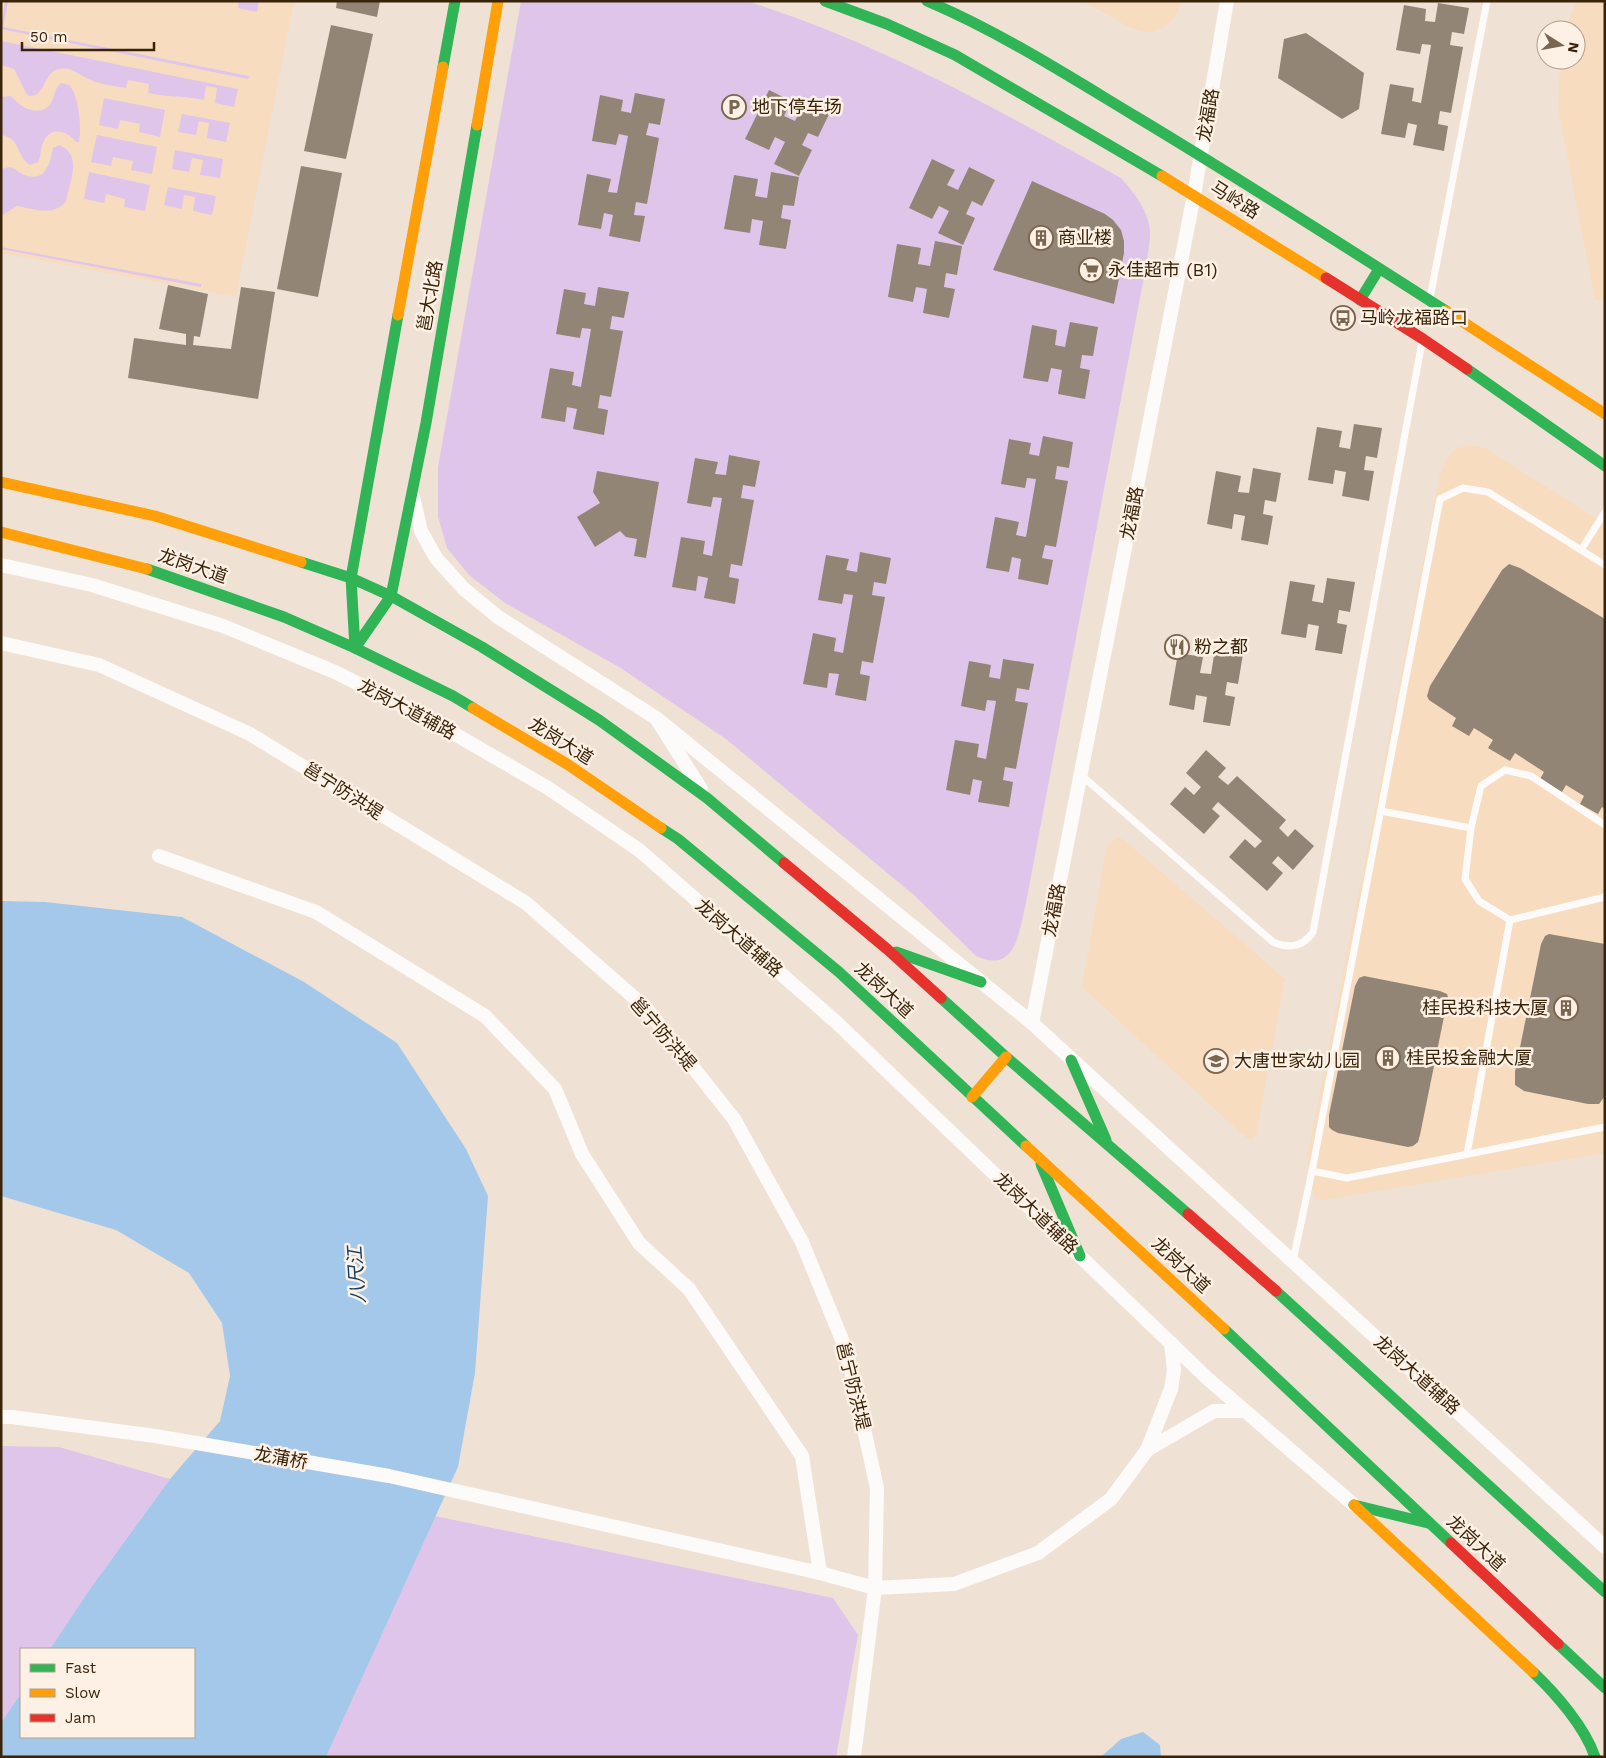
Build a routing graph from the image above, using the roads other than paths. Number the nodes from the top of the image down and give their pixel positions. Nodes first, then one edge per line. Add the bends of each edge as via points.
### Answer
1 (455, 1) edge
2 (498, 1) edge
3 (826, 1) edge
4 (927, 1) edge
5 (1227, 1) edge
6 (1487, 1) edge
7 (1201, 156) junction
8 (1194, 195) junction
9 (1379, 269) junction
10 (1360, 300) junction
11 (1430, 301) junction
12 (1423, 339) junction
13 (1605, 414) edge
14 (1605, 466) edge
15 (1, 482) edge
16 (412, 496) junction
17 (1605, 512) edge
18 (1, 532) edge
19 (1581, 550) junction
20 (1, 565) edge
21 (1605, 565) edge
22 (350, 578) junction
23 (391, 596) junction
24 (1, 643) edge
25 (355, 648) junction
26 (656, 718) junction
27 (1080, 775) junction
28 (707, 798) junction
29 (1381, 811) junction
30 (1605, 825) edge
31 (1471, 828) junction
32 (159, 856) dead end
33 (1605, 897) edge
34 (1510, 920) junction
35 (887, 949) junction
36 (982, 982) junction
37 (1032, 1023) junction
38 (1006, 1057) junction
39 (1072, 1060) junction
40 (972, 1097) junction
41 (1605, 1127) edge
42 (1107, 1144) junction
43 (1468, 1154) junction
44 (1038, 1158) junction
45 (1312, 1171) junction
46 (1080, 1256) junction
47 (1292, 1262) junction
48 (1171, 1343) junction
49 (1245, 1411) junction
50 (7, 1417) edge
51 (1147, 1450) junction
52 (1354, 1505) junction
53 (1428, 1523) junction
54 (1605, 1547) edge
55 (820, 1572) junction
56 (875, 1588) junction
57 (1605, 1592) edge
58 (1605, 1688) edge
59 (854, 1757) edge
60 (1595, 1757) edge

1 - 22 main road, 邕大北路
2 - 16 main road, 邕大北路
3 - 8 main road, 马岭路 via 955,55
4 - 7 main road, 马岭路 via 1017,46
5 - 7 street, 龙福路
6 - 11 lane
7 - 8 street, 龙福路
7 - 9 main road, 马岭路
8 - 10 main road, 马岭路
8 - 27 street, 龙福路
9 - 10 main road
9 - 11 main road, 马岭路
10 - 12 main road, 马岭路
11 - 13 main road, 马岭路
12 - 14 main road, 马岭路
12 - 27 lane via 1313,932 1307,941 1298,946 1273,942
15 - 22 main road, 龙岗大道 via 155,516
16 - 23 main road, 邕大北路
16 - 26 street, 龙岗大道辅路 via 421,531 436,558 464,589 498,617
17 - 19 lane
18 - 25 main road, 龙岗大道 via 141,566 284,617
19 - 21 lane
19 - 29 lane via 1488,492 1463,488 1440,499
20 - 46 street, 龙岗大道辅路 via 92,585 223,626 335,672 434,722 548,788 639,850 835,1022
22 - 23 main road, 龙岗大道
22 - 25 main road, 邕大北路
23 - 25 main road
23 - 28 main road, 龙岗大道 via 482,646 599,720
24 - 56 street, 邕宁防洪堤 via 99,665 250,734 526,904 646,1008 734,1119 802,1242 847,1352 877,1488
25 - 40 main road, 龙岗大道 via 454,696 567,764 678,839 839,972
26 - 28 street, 龙岗大道辅路
26 - 36 street, 龙岗大道辅路
27 - 37 street, 龙福路
28 - 35 main road, 龙岗大道
29 - 31 lane
29 - 45 lane
30 - 31 lane via 1531,776 1505,770 1481,786
31 - 34 lane via 1465,879 1479,901
32 - 55 street via 316,912 485,1016 555,1089 582,1154 639,1244 689,1289 802,1456
33 - 34 lane
34 - 43 lane
35 - 36 main road
35 - 38 main road, 龙岗大道
36 - 37 street, 龙岗大道辅路
37 - 39 street, 龙岗大道辅路
38 - 40 main road
38 - 42 main road, 龙岗大道
39 - 42 main road
39 - 47 street, 龙岗大道辅路
40 - 44 main road, 龙岗大道
41 - 43 lane
42 - 57 main road, 龙岗大道 via 1274,1289
43 - 45 lane via 1347,1178
44 - 46 main road
44 - 53 main road, 龙岗大道
45 - 47 lane
46 - 48 street, 龙岗大道辅路
47 - 54 street, 龙岗大道辅路
48 - 49 street, 龙岗大道辅路
48 - 51 street via 1174,1370 1171,1389
49 - 51 street via 1214,1412
49 - 52 street, 龙岗大道辅路
50 - 55 street, 龙蒲桥 via 154,1436 379,1475
51 - 56 street, 龙蒲桥 via 1111,1499 1038,1553 954,1584
52 - 53 main road
52 - 60 main road via 1555,1693 1591,1745
53 - 58 main road, 龙岗大道
55 - 56 street, 龙蒲桥
56 - 59 street, 邕宁防洪堤

